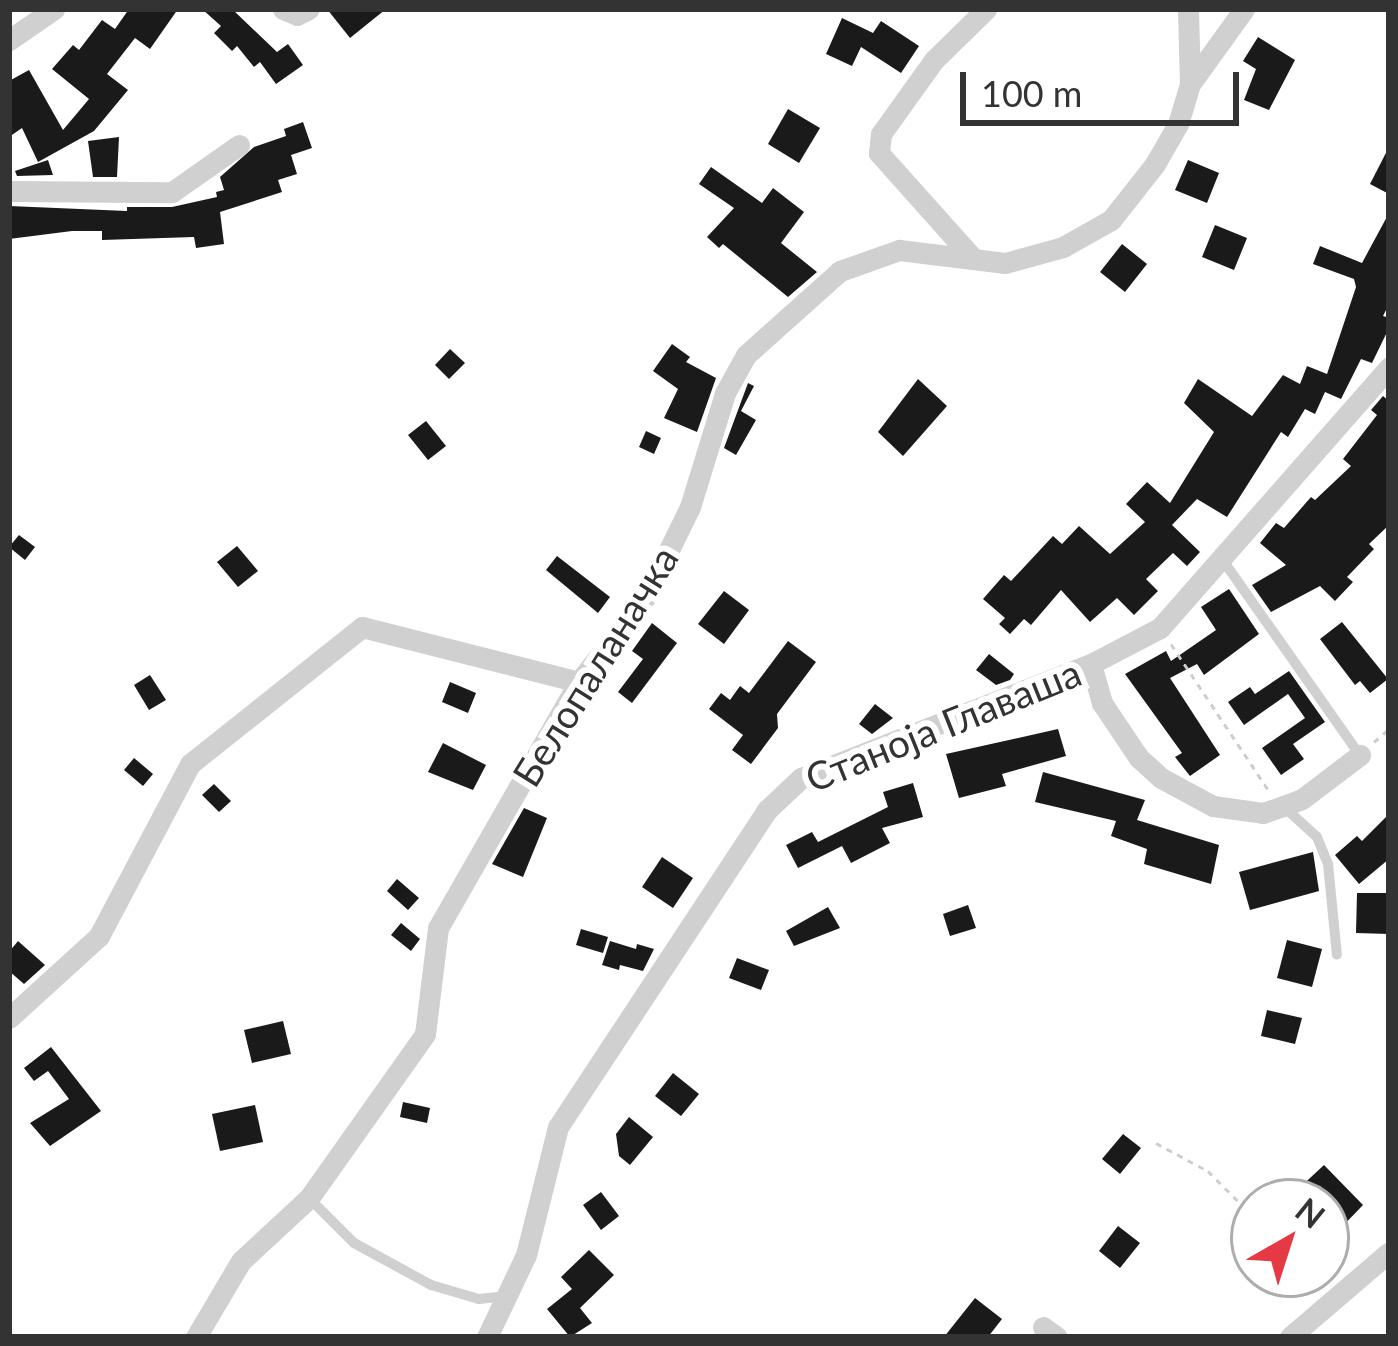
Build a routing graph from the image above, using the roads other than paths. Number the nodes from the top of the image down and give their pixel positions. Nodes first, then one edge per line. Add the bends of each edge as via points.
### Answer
1 (54, 9) edge
2 (283, 9) edge
3 (309, 9) edge
4 (986, 9) edge
5 (1188, 9) edge
6 (1244, 9) edge
7 (9, 40) edge
8 (1190, 84) junction
9 (239, 145) dead end
10 (9, 191) edge
11 (971, 256) junction
12 (1389, 367) edge
13 (1222, 559) junction
14 (1091, 664) junction
15 (579, 682) junction
16 (1360, 755) joint
17 (1283, 806) junction
18 (1337, 955) dead end
19 (9, 1018) edge
20 (310, 1198) junction
21 (1389, 1252) edge
22 (510, 1295) junction
23 (196, 1337) edge
24 (487, 1337) edge
25 (1290, 1337) edge

1 - 7 street
2 - 3 street
4 - 11 street via 934,60 881,134 879,153
5 - 8 street
6 - 8 street, Белопаланачка
8 - 11 street, Белопаланачка via 1155,164 1111,220 1063,247 1005,263
9 - 10 street via 172,192
11 - 15 street, Белопаланачка via 899,250 840,271 746,355 725,393 690,507 646,595
12 - 13 street, Станоја Главаша
13 - 14 street, Станоја Главаша via 1160,628
13 - 16 lane
14 - 17 street via 1119,734 1161,778 1213,806 1263,813
14 - 22 street, Станоја Главаша via 801,778 767,810 559,1127
15 - 19 street via 362,627 190,764 99,936
15 - 20 street, Белопаланачка via 438,928 425,1034
16 - 17 street
17 - 18 lane via 1317,837 1328,864
20 - 22 lane via 354,1243 431,1285 479,1299
20 - 23 street, Белопаланачка via 241,1261
21 - 25 street
22 - 24 street, Станоја Главаша

